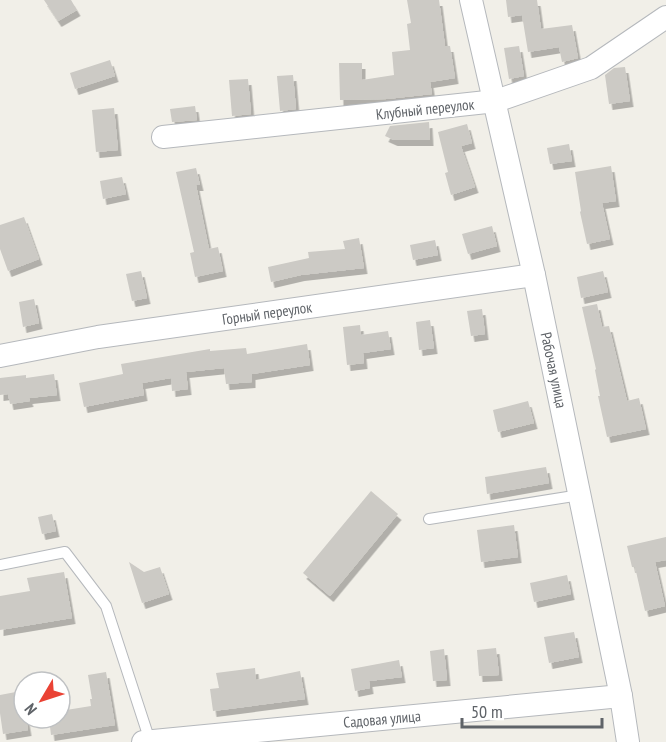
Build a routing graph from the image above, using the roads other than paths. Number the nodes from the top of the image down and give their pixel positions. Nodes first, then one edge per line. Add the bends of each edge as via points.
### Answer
1 (471, 0) edge
2 (666, 17) edge
3 (496, 101) junction
4 (163, 137) dead end
5 (534, 275) junction
6 (0, 356) edge
7 (580, 495) junction
8 (429, 519) dead end
9 (0, 565) edge
10 (621, 696) junction
11 (268, 736) edge
12 (146, 741) edge
13 (628, 742) edge

1 - 3 street, Рабочая улица
2 - 3 street, Клубный переулок via 591,68
3 - 4 street, Клубный переулок
3 - 5 street, Рабочая улица
5 - 6 street, Горный переулок via 98,337
5 - 7 street, Рабочая улица
7 - 8 lane
7 - 10 street, Рабочая улица
9 - 12 lane via 66,552 106,606
10 - 11 street, Садовая улица
10 - 13 street, Рабочая улица
11 - 12 street, Садовая улица

